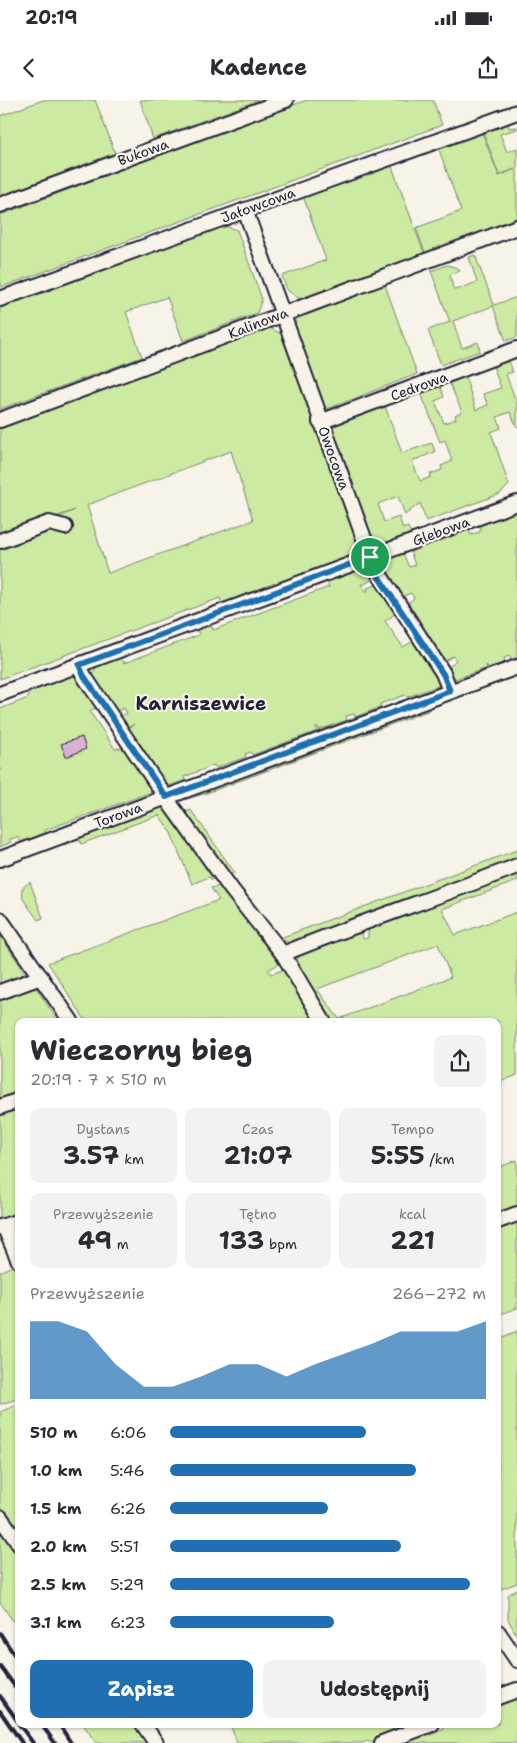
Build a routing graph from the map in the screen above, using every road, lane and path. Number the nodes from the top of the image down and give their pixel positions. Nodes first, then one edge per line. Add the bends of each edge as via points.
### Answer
1 (286, 100) edge
2 (517, 112) edge
3 (0, 205) edge
4 (245, 210) junction
5 (517, 227) edge
6 (0, 299) edge
7 (281, 314) junction
8 (517, 350) edge
9 (0, 420) edge
10 (320, 422) junction
11 (517, 503) edge
12 (65, 527) dead end
13 (0, 541) edge
14 (370, 557) junction
15 (79, 665) junction
16 (517, 667) edge
17 (450, 691) junction
18 (0, 694) edge
19 (166, 797) junction
20 (0, 859) edge
21 (517, 866) edge
22 (0, 918) edge
23 (283, 954) junction
24 (40, 977) junction
25 (0, 992) edge
26 (69, 1018) edge
27 (320, 1018) edge
28 (15, 1101) edge
29 (0, 1107) edge
30 (517, 1214) edge
31 (501, 1220) edge
32 (15, 1222) edge
33 (2, 1226) edge
34 (15, 1253) edge
35 (0, 1517) edge
36 (15, 1538) edge
37 (501, 1636) edge
38 (517, 1660) edge
39 (517, 1690) edge
40 (501, 1696) edge
41 (147, 1728) edge
42 (421, 1728) edge
43 (156, 1743) edge
44 (382, 1743) edge

1 - 3 street, Bukowa
2 - 4 street, Jałowcowa
4 - 6 street, Jałowcowa
4 - 7 street, Owocowa
5 - 7 street, Kalinowa
7 - 9 street, Kalinowa
7 - 10 street, Owocowa
8 - 10 street, Cedrowa
10 - 14 street, Owocowa
11 - 14 street, Glebowa
12 - 13 street via 49,523
14 - 15 street, Glebowa
14 - 17 street, Owocowa via 378,576 443,674
15 - 18 street, Glebowa
15 - 19 street
16 - 17 street, Torowa
17 - 19 street, Torowa
19 - 20 street, Torowa
19 - 23 street via 232,890
21 - 23 street
22 - 24 street
23 - 27 street
24 - 25 street
24 - 26 street
28 - 29 street
30 - 31 street
32 - 33 street
33 - 34 street
35 - 36 street
37 - 38 street
39 - 40 street
41 - 43 street
42 - 44 street

